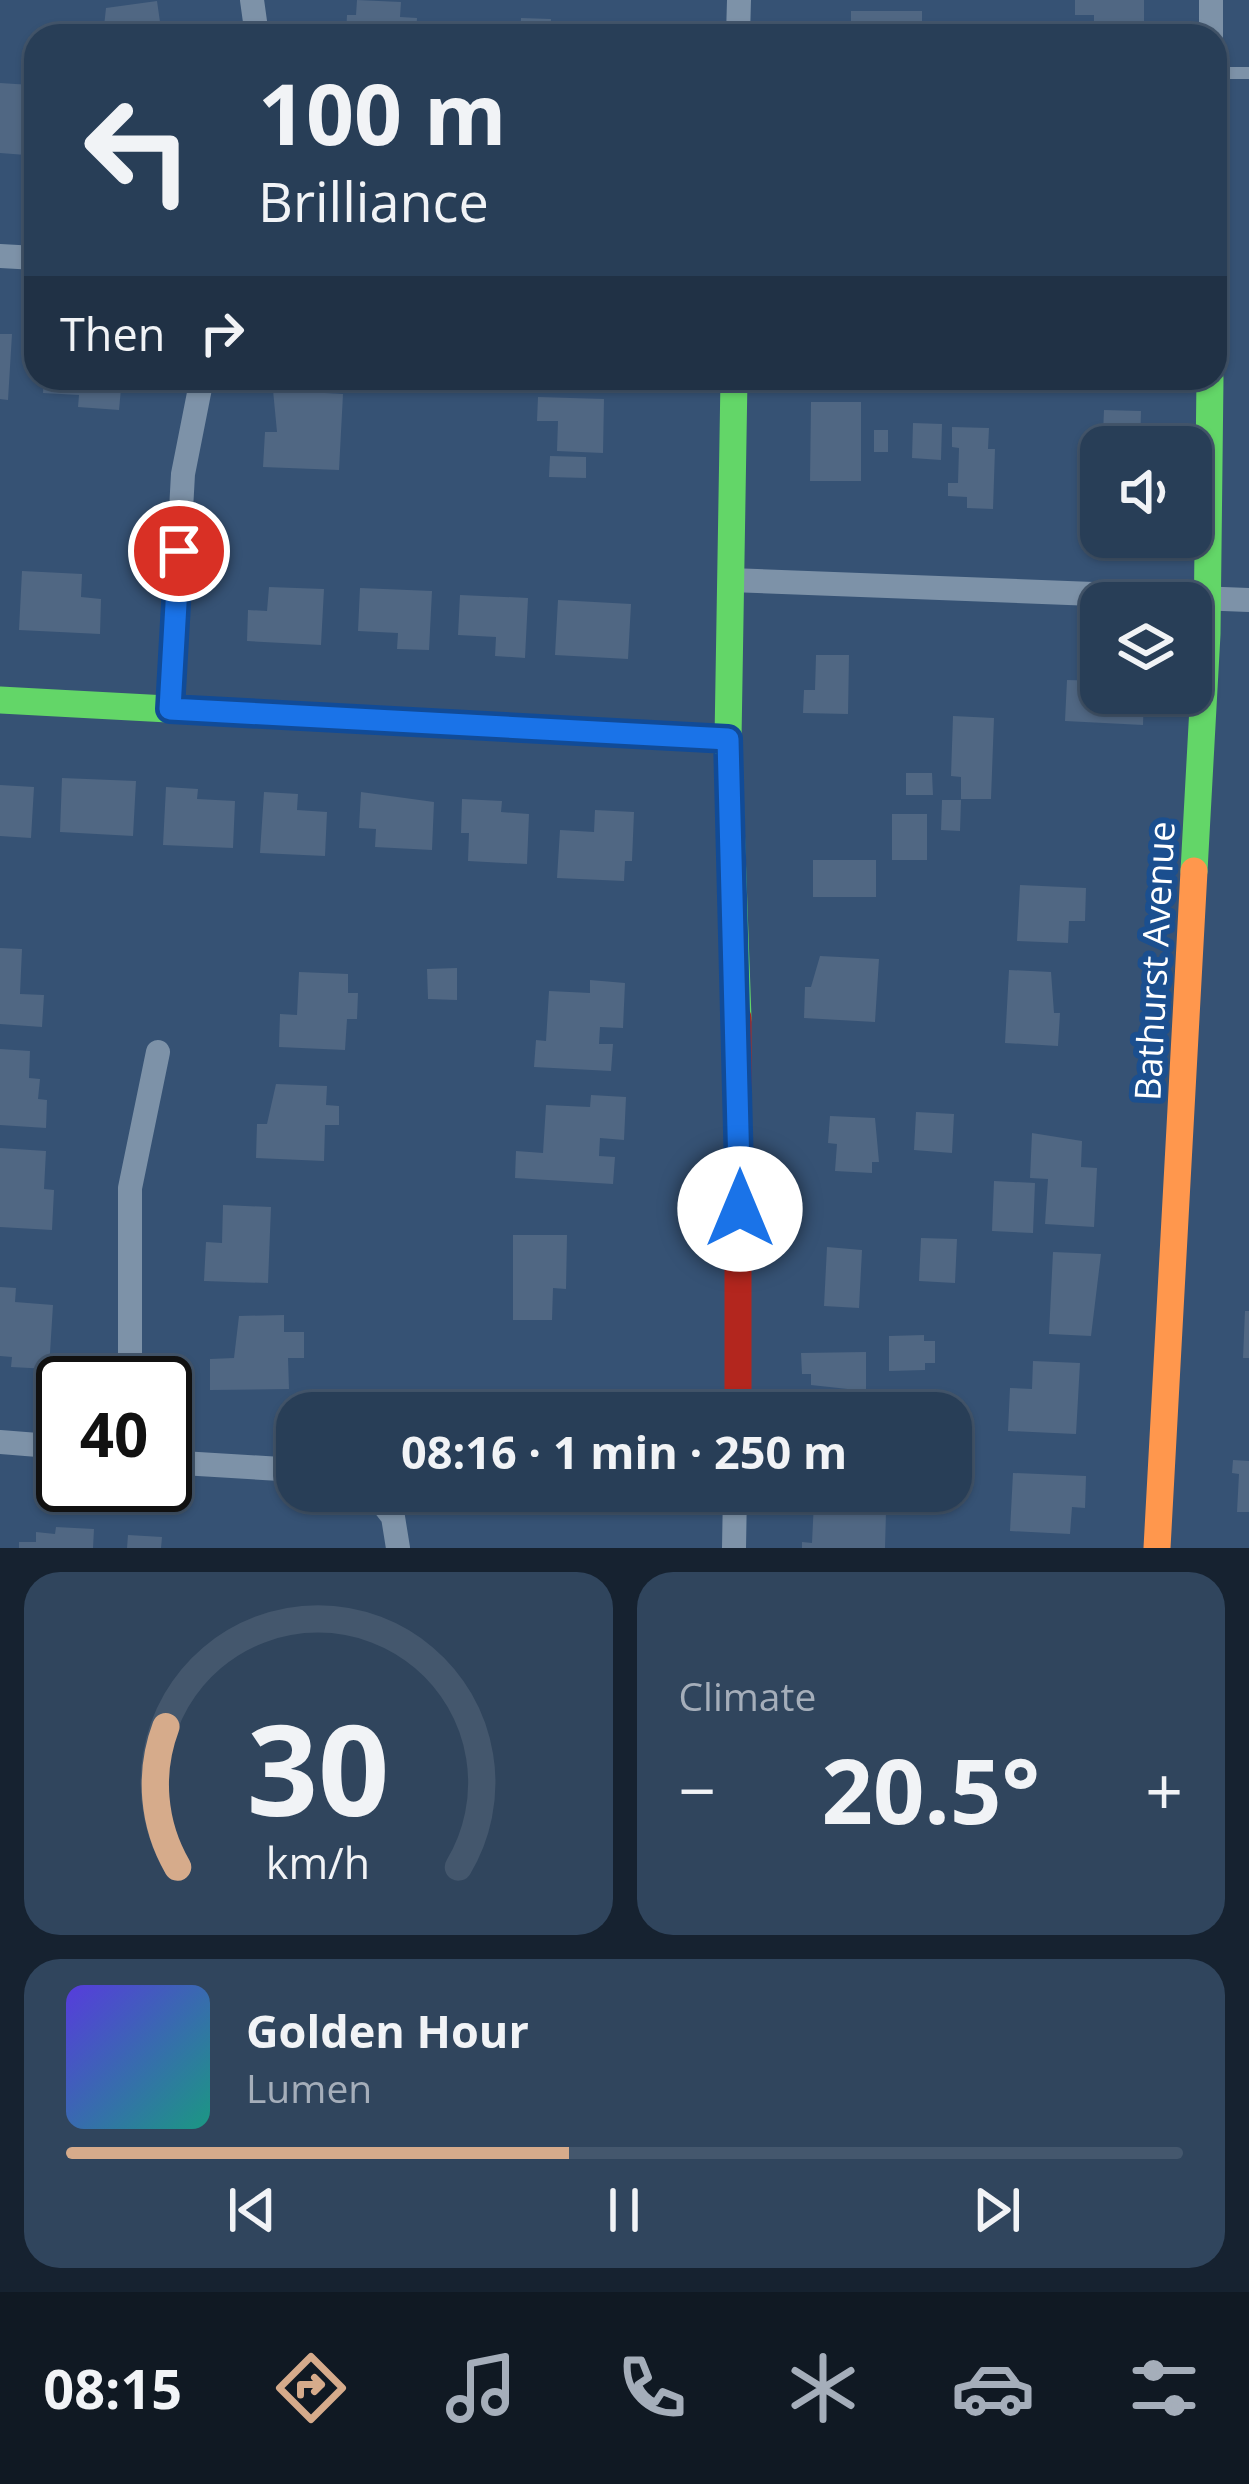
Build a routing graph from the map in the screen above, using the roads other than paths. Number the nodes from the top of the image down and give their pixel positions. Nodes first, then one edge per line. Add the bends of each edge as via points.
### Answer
1 (200, 390) edge
2 (734, 390) edge
3 (1210, 390) edge
4 (730, 580) junction
5 (1208, 582) edge
6 (1080, 593) edge
7 (1212, 598) edge
8 (1249, 600) edge
9 (0, 700) edge
10 (170, 709) junction
11 (1202, 714) edge
12 (728, 739) junction
13 (158, 1052) dead end
14 (130, 1356) edge
15 (738, 1392) edge
16 (0, 1442) edge
17 (36, 1445) edge
18 (192, 1464) edge
19 (276, 1469) edge
20 (389, 1512) edge
21 (735, 1512) edge
22 (398, 1548) edge
23 (734, 1548) edge
24 (1156, 1548) edge

1 - 10 street via 183,474
2 - 4 street
3 - 5 street, Bathurst Avenue
4 - 6 street
4 - 12 street
7 - 8 street
9 - 10 street
10 - 12 street
11 - 24 street, Bathurst Avenue
12 - 15 street via 739,1037
13 - 14 street via 130,1187
16 - 17 street
18 - 19 street
20 - 22 street
21 - 23 street

